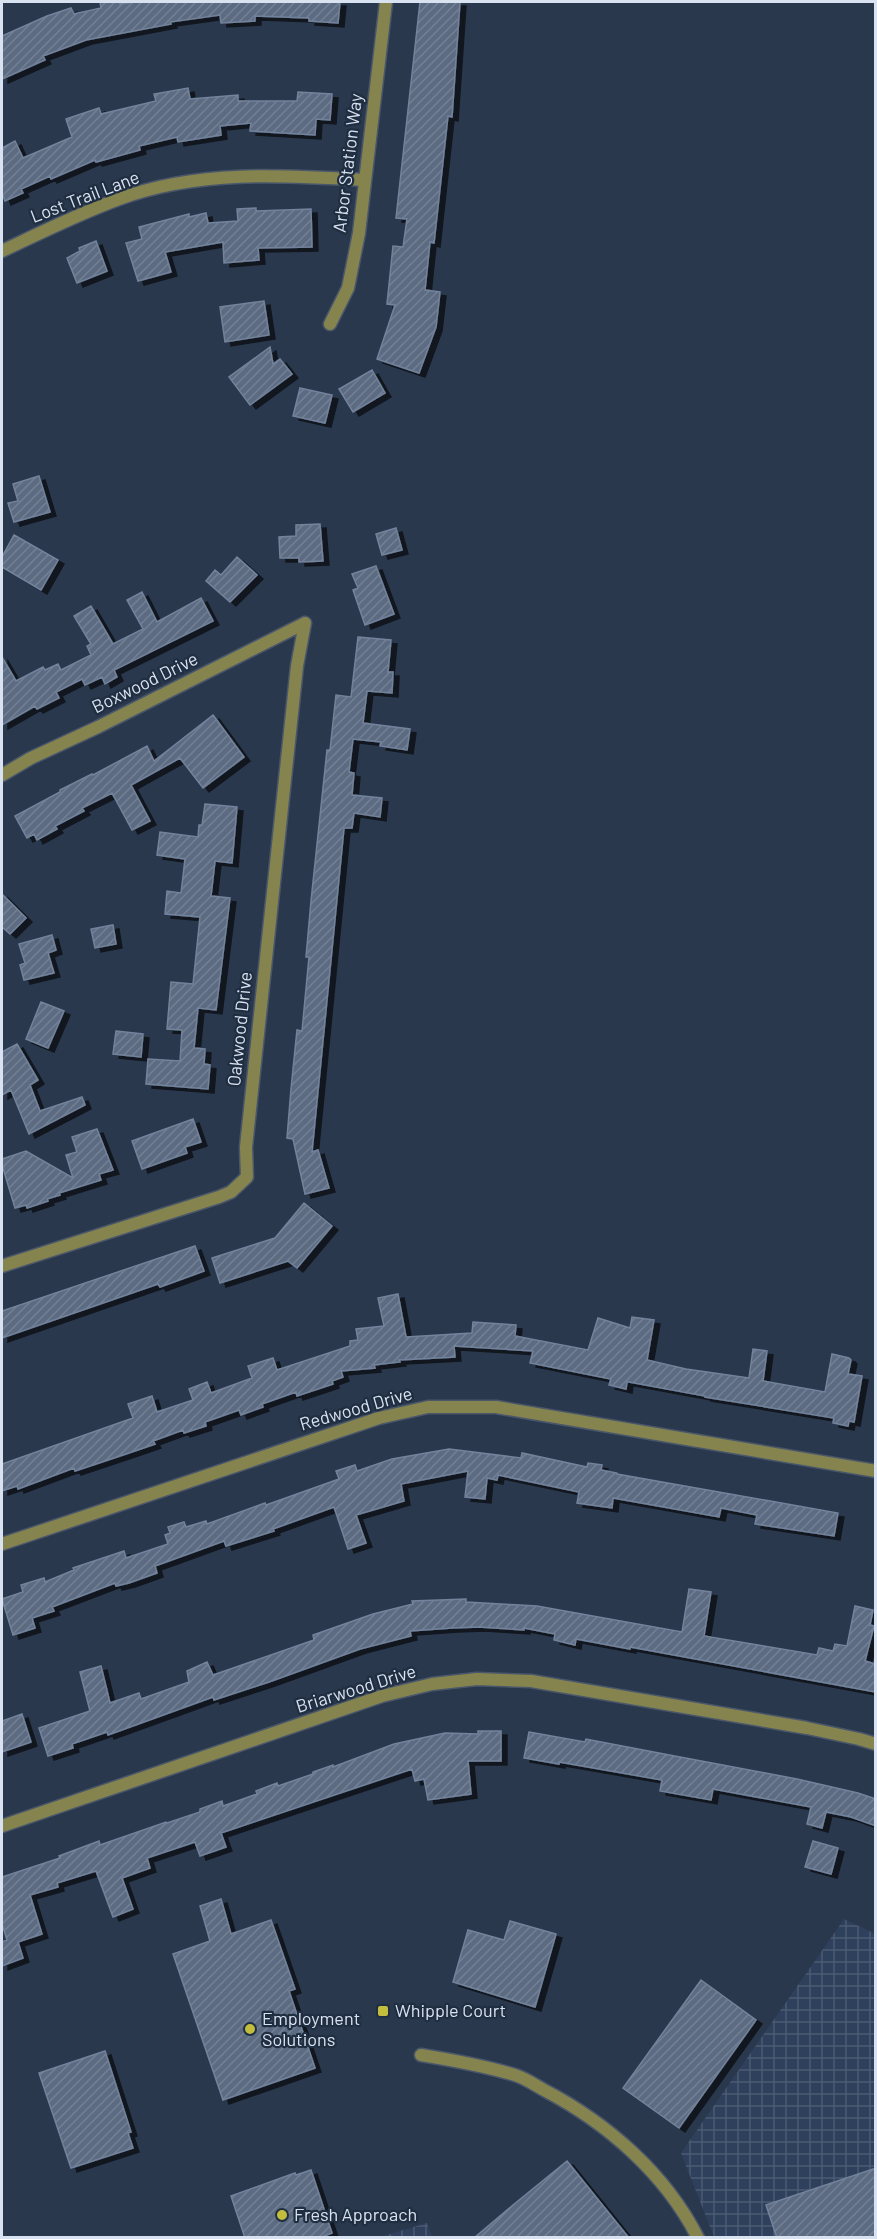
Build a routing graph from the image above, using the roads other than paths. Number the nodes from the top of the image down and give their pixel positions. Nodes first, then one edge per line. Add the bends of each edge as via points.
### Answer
1 (386, 2) edge
2 (364, 180) junction
3 (2, 251) edge
4 (330, 324) dead end
5 (305, 623) joint
6 (2, 775) edge
7 (2, 1266) edge
8 (876, 1471) edge
9 (2, 1544) edge
10 (876, 1744) edge
11 (2, 1826) edge
12 (421, 2055) dead end
13 (698, 2238) edge

1 - 2 street, Arbor Station Way
2 - 3 street, Lost Trail Lane via 253,176 185,183 121,198
2 - 4 street, Arbor Station Way via 348,288
5 - 6 street, Boxwood Drive
5 - 7 street, Oakwood Drive via 297,666 248,1124 247,1177 219,1197
8 - 9 street, Redwood Drive via 496,1407 428,1407 379,1418
10 - 11 street, Briarwood Drive via 807,1728 531,1681 477,1678 382,1696
12 - 13 street via 517,2075 567,2102 639,2158 668,2191

